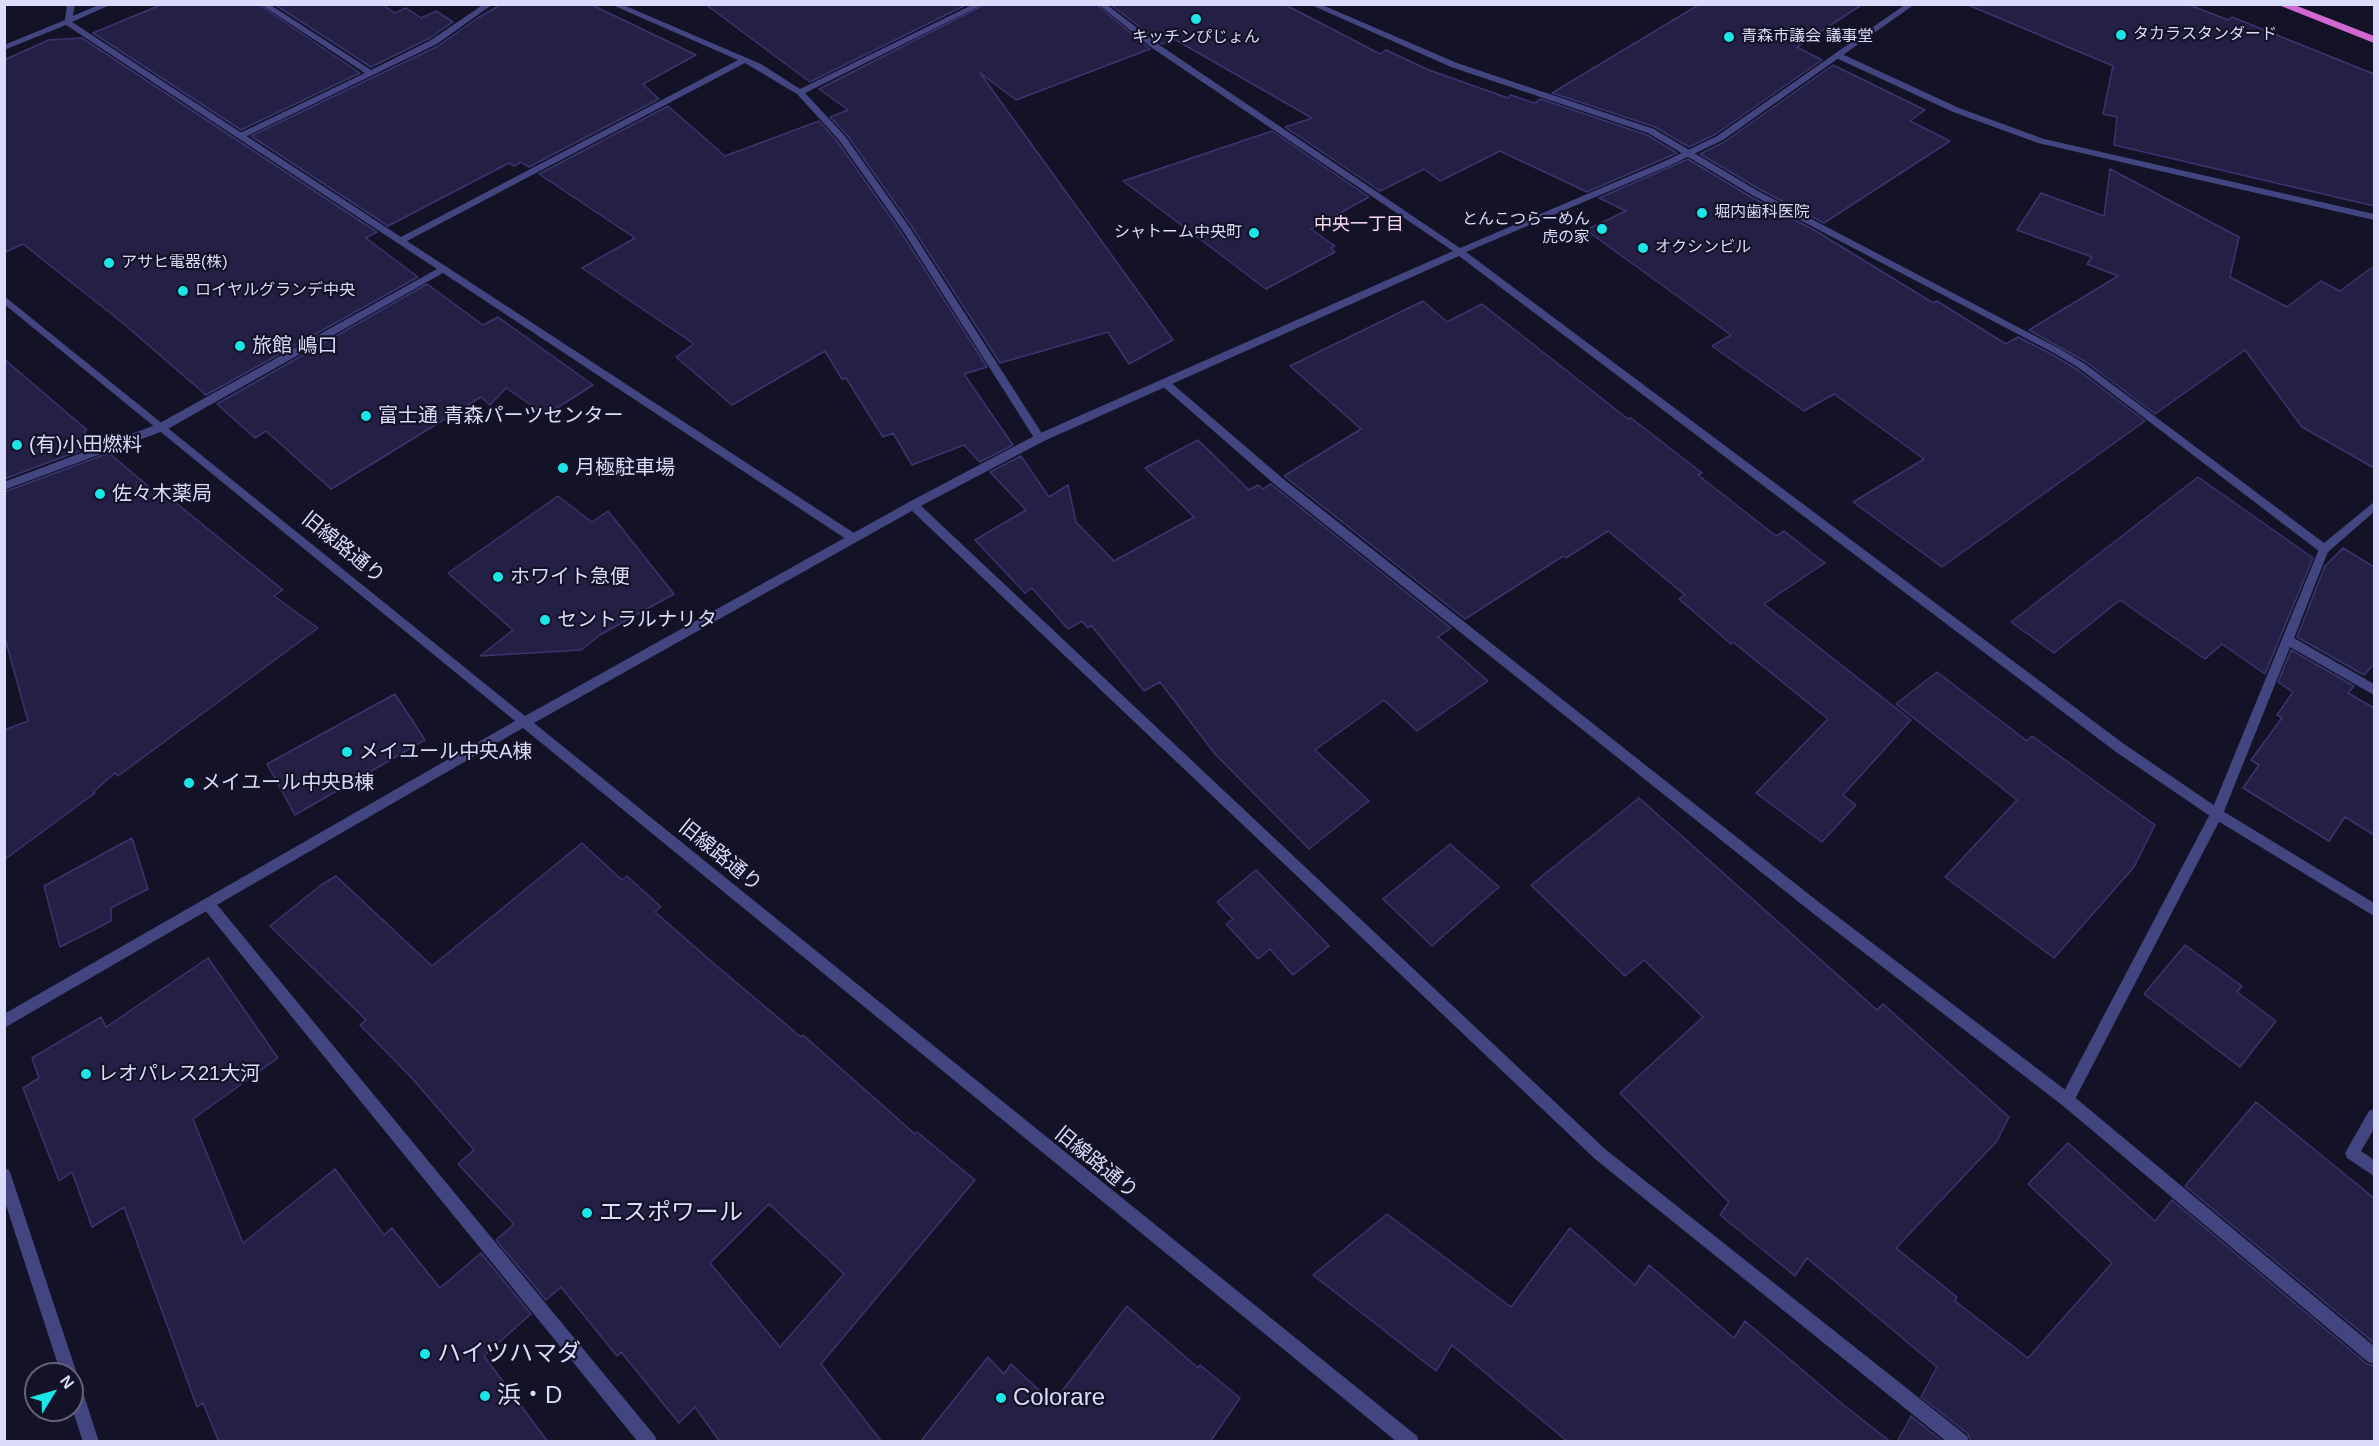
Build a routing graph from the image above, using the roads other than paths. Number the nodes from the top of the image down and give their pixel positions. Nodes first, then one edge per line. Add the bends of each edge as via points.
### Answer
1 (71, 4) edge
2 (109, 4) edge
3 (263, 4) edge
4 (490, 4) edge
5 (613, 4) edge
6 (981, 4) edge
7 (1101, 4) edge
8 (1312, 4) edge
9 (1912, 4) edge
10 (2281, 4) edge
11 (68, 23) junction
12 (2374, 40) edge
13 (4, 48) edge
14 (1839, 56) junction
15 (745, 60) junction
16 (371, 73) junction
17 (800, 92) junction
18 (241, 136) junction
19 (1689, 153) junction
20 (2374, 218) edge
21 (400, 241) junction
22 (1460, 252) junction
23 (444, 269) junction
24 (4, 299) edge
25 (1164, 382) junction
26 (162, 427) junction
27 (1040, 438) junction
28 (4, 486) edge
29 (914, 504) junction
30 (2374, 506) edge
31 (853, 538) junction
32 (2324, 549) junction
33 (2287, 640) junction
34 (2374, 690) edge
35 (525, 721) junction
36 (2217, 814) junction
37 (209, 905) junction
38 (2374, 910) edge
39 (4, 1022) edge
40 (2067, 1100) junction
41 (2374, 1116) edge
42 (2374, 1169) edge
43 (4, 1175) edge
44 (2374, 1356) edge
45 (65, 1362) edge
46 (84, 1420) edge
47 (91, 1442) edge
48 (649, 1442) edge
49 (1411, 1442) edge
50 (1961, 1442) edge

1 - 11 street
2 - 11 street
3 - 16 street
4 - 16 street via 434,42
5 - 15 street
6 - 17 street
7 - 22 street via 1165,52
8 - 19 street via 1454,65 1651,131
9 - 14 street
10 - 12 highway
11 - 13 street
11 - 18 street
14 - 19 street via 1738,127
14 - 20 street via 1956,110 2041,141
15 - 17 street
15 - 21 street
16 - 18 street
17 - 27 street via 842,138 907,230
18 - 21 street
19 - 22 street
19 - 32 street via 1755,193 2065,356
21 - 23 street
22 - 25 street
22 - 36 street via 2120,748
23 - 26 street
23 - 31 street
24 - 26 street, 旧線路通り
25 - 27 street
25 - 40 street via 1277,480 1431,603 1820,912
26 - 28 street
26 - 35 street, 旧線路通り
27 - 29 street
29 - 31 street
29 - 50 street via 1600,1154
30 - 32 street
31 - 35 street
32 - 33 street
33 - 34 street
33 - 36 street
35 - 37 street
35 - 49 street, 旧線路通り
36 - 38 street
36 - 40 street
37 - 39 street
37 - 48 street
40 - 44 street
41 - 42 street via 2352,1153
43 - 45 street
46 - 47 street

